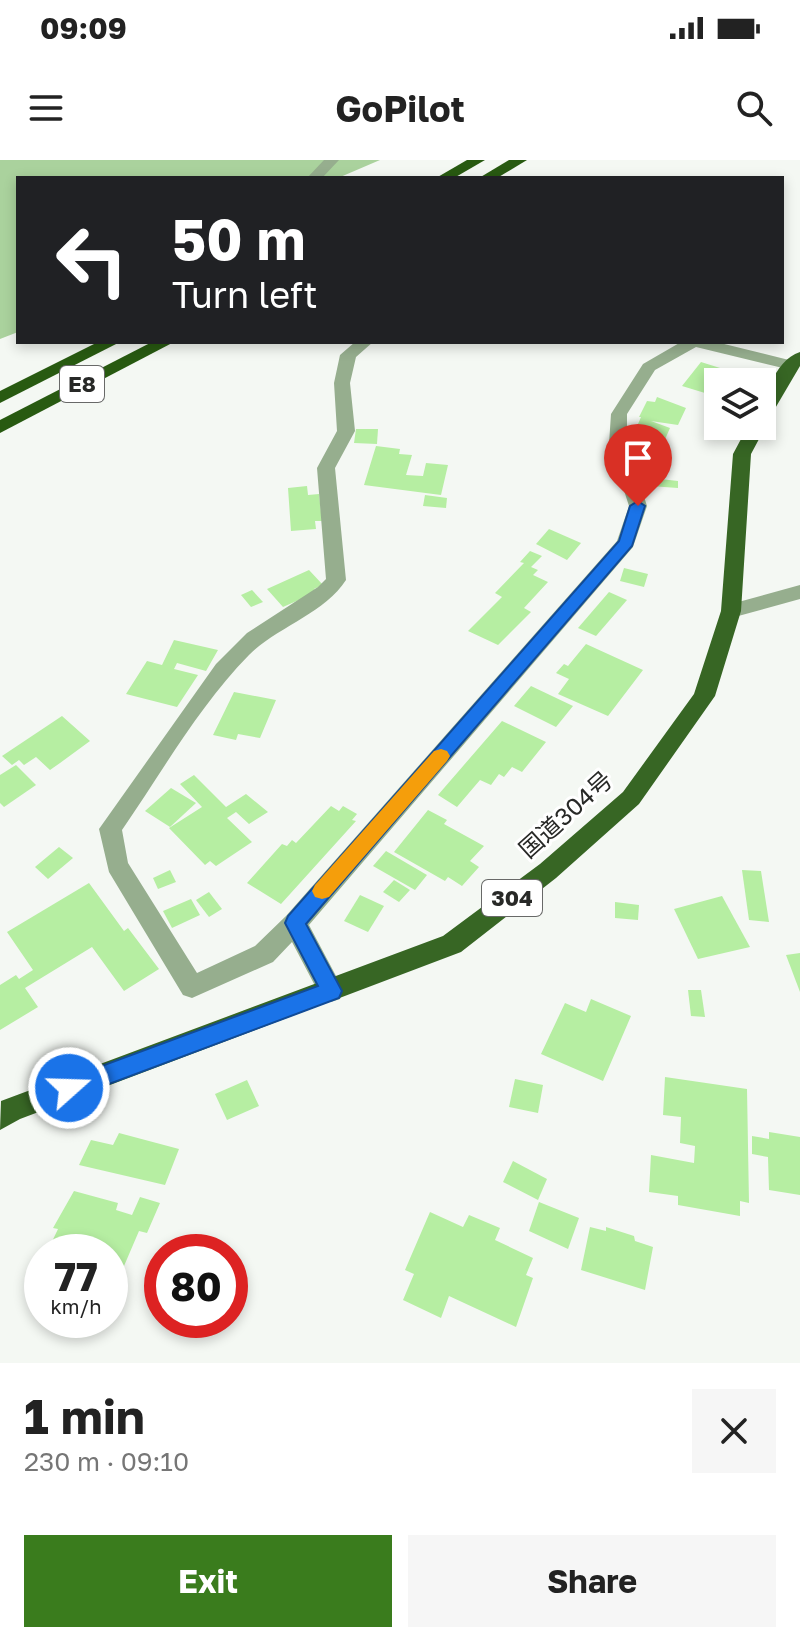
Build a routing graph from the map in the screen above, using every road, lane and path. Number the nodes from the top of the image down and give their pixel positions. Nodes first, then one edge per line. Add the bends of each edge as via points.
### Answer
1 (332, 160) edge
2 (478, 160) edge
3 (520, 160) edge
4 (316, 176) edge
5 (447, 176) edge
6 (490, 176) edge
7 (107, 344) edge
8 (161, 344) edge
9 (362, 344) edge
10 (690, 344) edge
11 (705, 344) edge
12 (795, 361) edge
13 (776, 393) edge
14 (0, 398) edge
15 (0, 427) edge
16 (750, 440) edge
17 (800, 592) edge
18 (731, 611) junction
19 (295, 923) junction
20 (331, 991) junction
21 (0, 1117) edge

1 - 4 street
2 - 5 highway
3 - 6 highway
7 - 14 highway, E8
8 - 15 highway, E8
9 - 19 street via 348,355 342,383 346,431 326,468 336,580 254,638 223,669 110,829 117,865 192,987 264,954
10 - 19 street via 649,367 619,414 618,444 638,506 626,543
11 - 12 street
12 - 13 highway
16 - 18 highway, 国道304号 / 304 via 742,454
17 - 18 street
18 - 20 highway, 国道304号 / 304 via 704,696 631,798 548,871 452,944
19 - 20 street
20 - 21 highway, 国道304号 / 304

